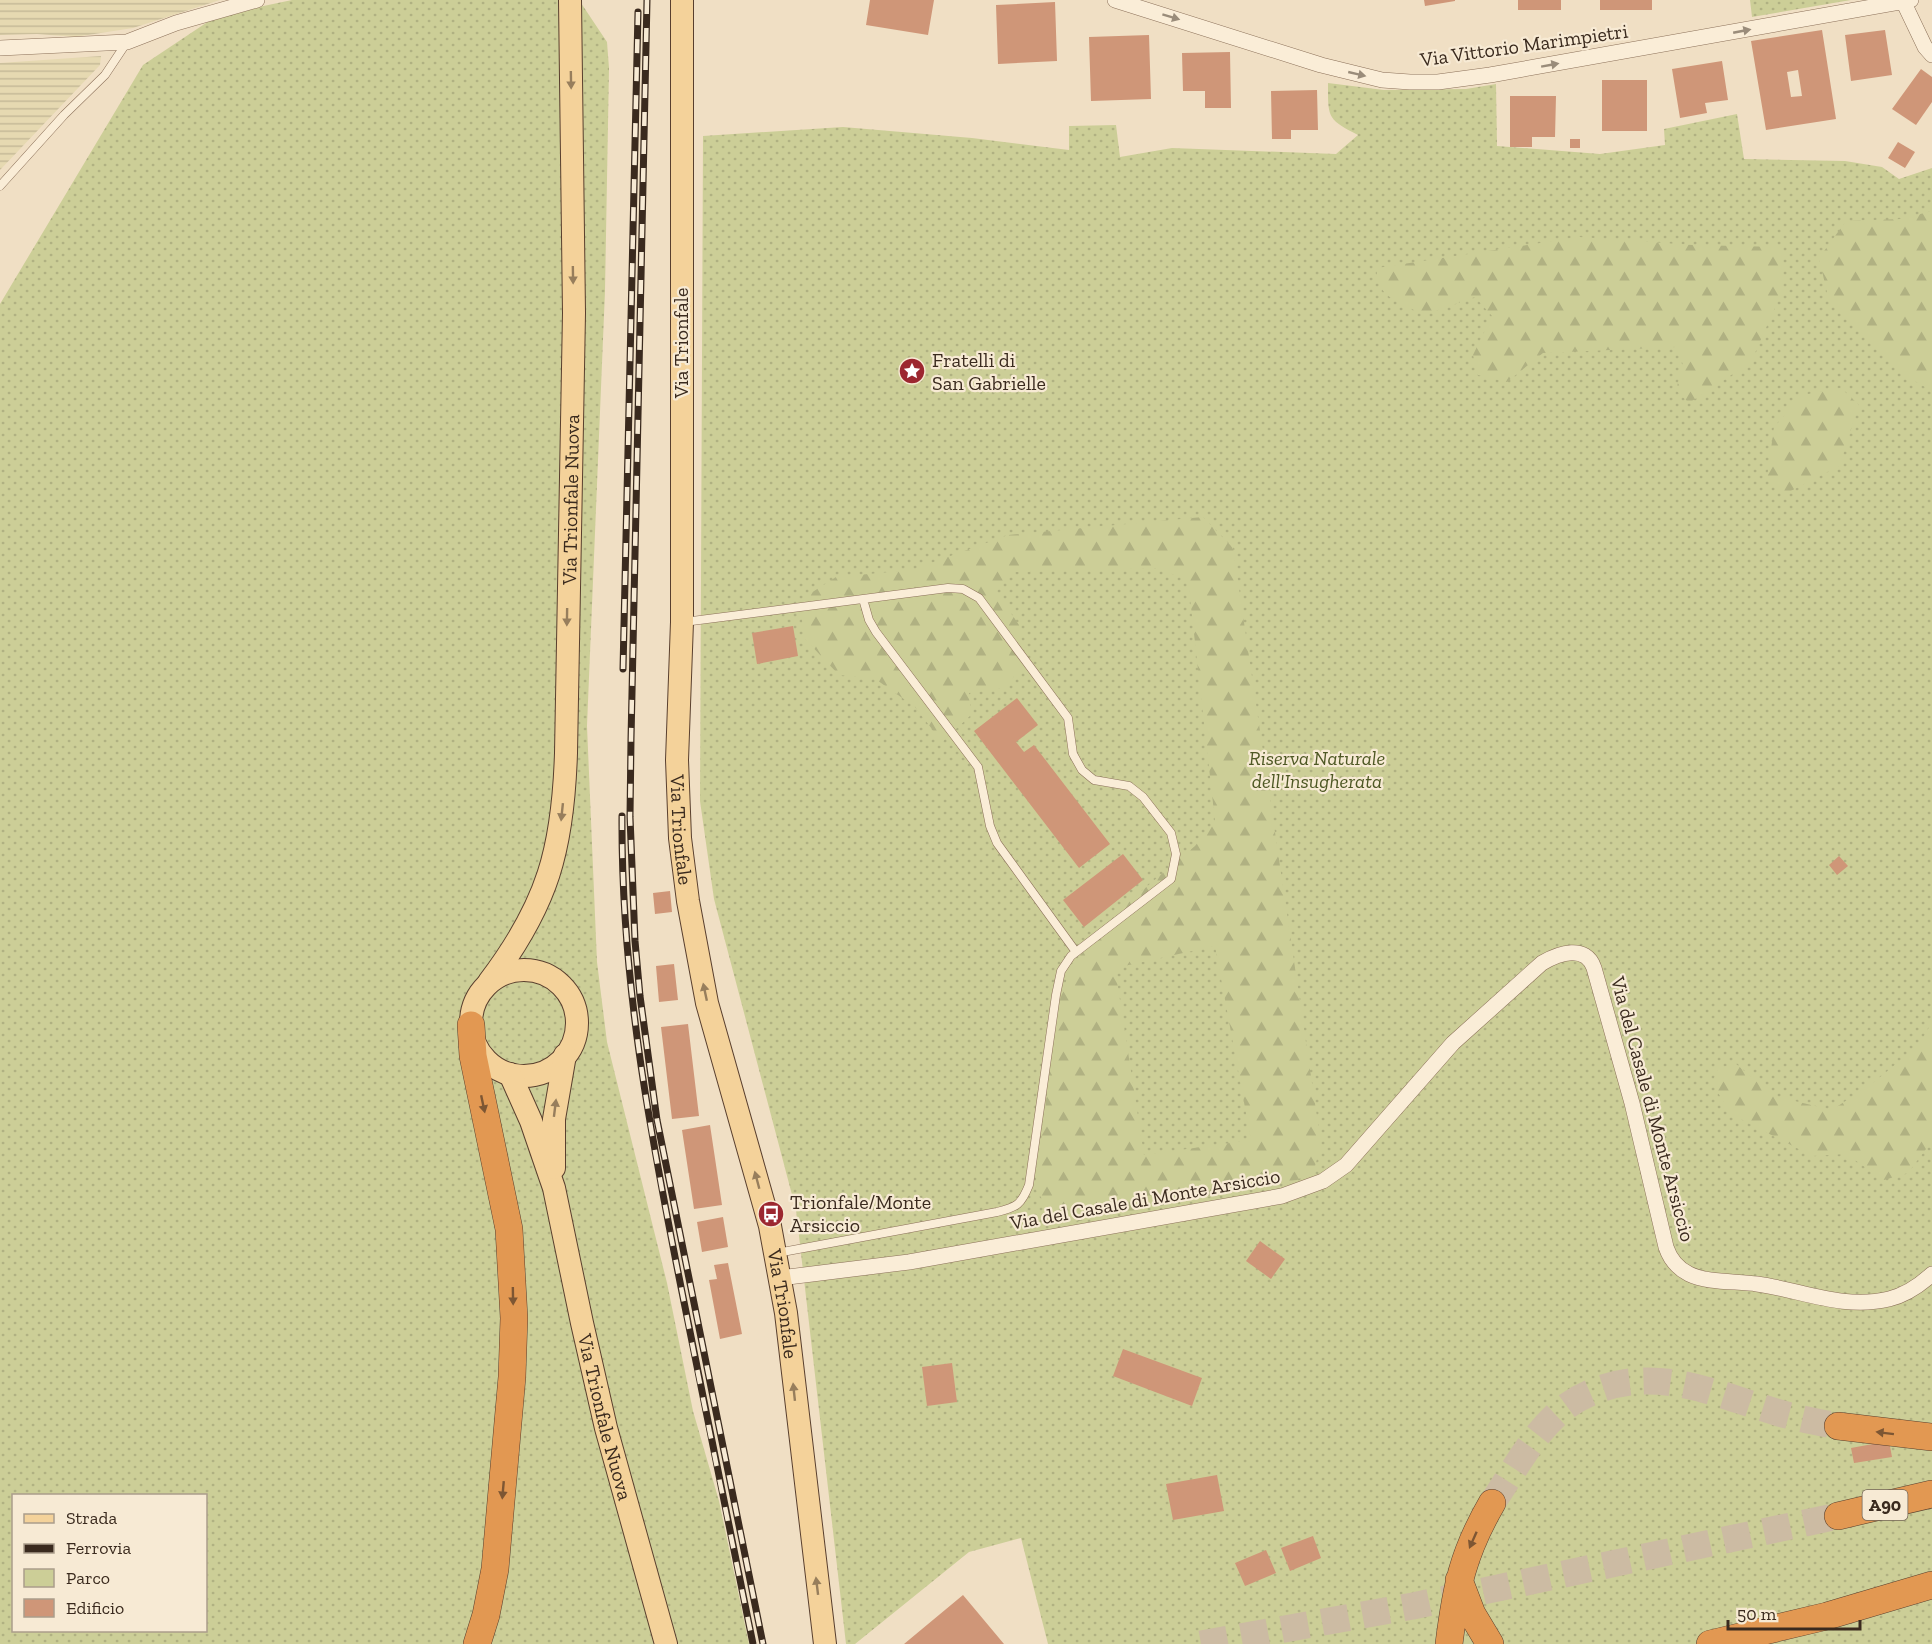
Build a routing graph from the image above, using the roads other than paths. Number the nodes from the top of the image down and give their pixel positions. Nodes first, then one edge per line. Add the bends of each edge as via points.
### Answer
1 (257, 0) edge
2 (557, 0) edge
3 (682, 0) edge
4 (1115, 0) edge
5 (1907, 1) edge
6 (570, 11) edge
7 (127, 42) junction
8 (0, 48) edge
9 (1932, 55) edge
10 (0, 186) edge
11 (863, 599) junction
12 (682, 622) junction
13 (1076, 952) junction
14 (489, 982) junction
15 (471, 1025) junction
16 (565, 1055) junction
17 (510, 1074) junction
18 (554, 1188) junction
19 (776, 1253) junction
20 (1932, 1274) edge
21 (780, 1278) junction
22 (1838, 1426) tunnel mouth
23 (1932, 1437) edge
24 (1932, 1494) edge
25 (1492, 1503) tunnel mouth
26 (1838, 1516) tunnel mouth
27 (1459, 1579) junction
28 (1932, 1585) edge
29 (477, 1644) edge
30 (666, 1644) edge
31 (825, 1644) edge
32 (1449, 1644) edge
33 (1490, 1644) edge
34 (1710, 1644) edge

1 - 7 street via 176,23
2 - 6 street
3 - 12 main road, Via Trionfale
4 -> 5 street, Via Vittorio Marimpietri via 1321,65 1382,80 1410,82 1490,75
5 - 9 street
6 -> 14 main road, Via Trionfale Nuova via 574,314 563,808 554,861 544,888 523,932
7 - 8 street
7 - 10 lane via 105,75
11 - 12 lane
11 - 13 lane via 876,632 978,767 997,843
11 - 13 lane via 948,588 963,589 979,598 1068,718 1073,754 1082,770 1094,780 1129,786 1143,797 1171,833 1176,854 1171,879
19 -> 12 main road, Via Trionfale via 707,1003 688,901 678,782
13 - 19 lane via 1061,971 1029,1185 1023,1200 1014,1208 996,1212
14 - 15 main road via 472,1009
14 - 16 main road via 517,970 543,973 559,983 574,1005 577,1019 574,1039
15 - 17 main road via 474,1042 483,1056
15 -> 29 highway via 473,1056 506,1209 514,1296 511,1386 497,1548
16 - 17 main road via 542,1072
18 -> 16 main road, Via Trionfale Nuova via 554,1119
17 - 18 main road, Via Trionfale Nuova via 531,1120
18 - 30 main road, Via Trionfale Nuova via 606,1428
19 - 21 main road, Via Trionfale
20 - 21 street, Via del Casale di Monte Arsiccio via 1888,1299 1845,1302 1769,1286 1698,1277 1678,1267 1666,1246 1594,968 1588,957 1570,953 1542,963 1485,1012 1446,1050 1349,1161 1310,1187 1282,1196 932,1258
31 -> 21 main road, Via Trionfale
23 -> 22 highway
24 - 26 highway, A90
25 -> 27 highway
27 - 32 highway
27 - 33 highway via 1468,1606
28 - 34 highway

